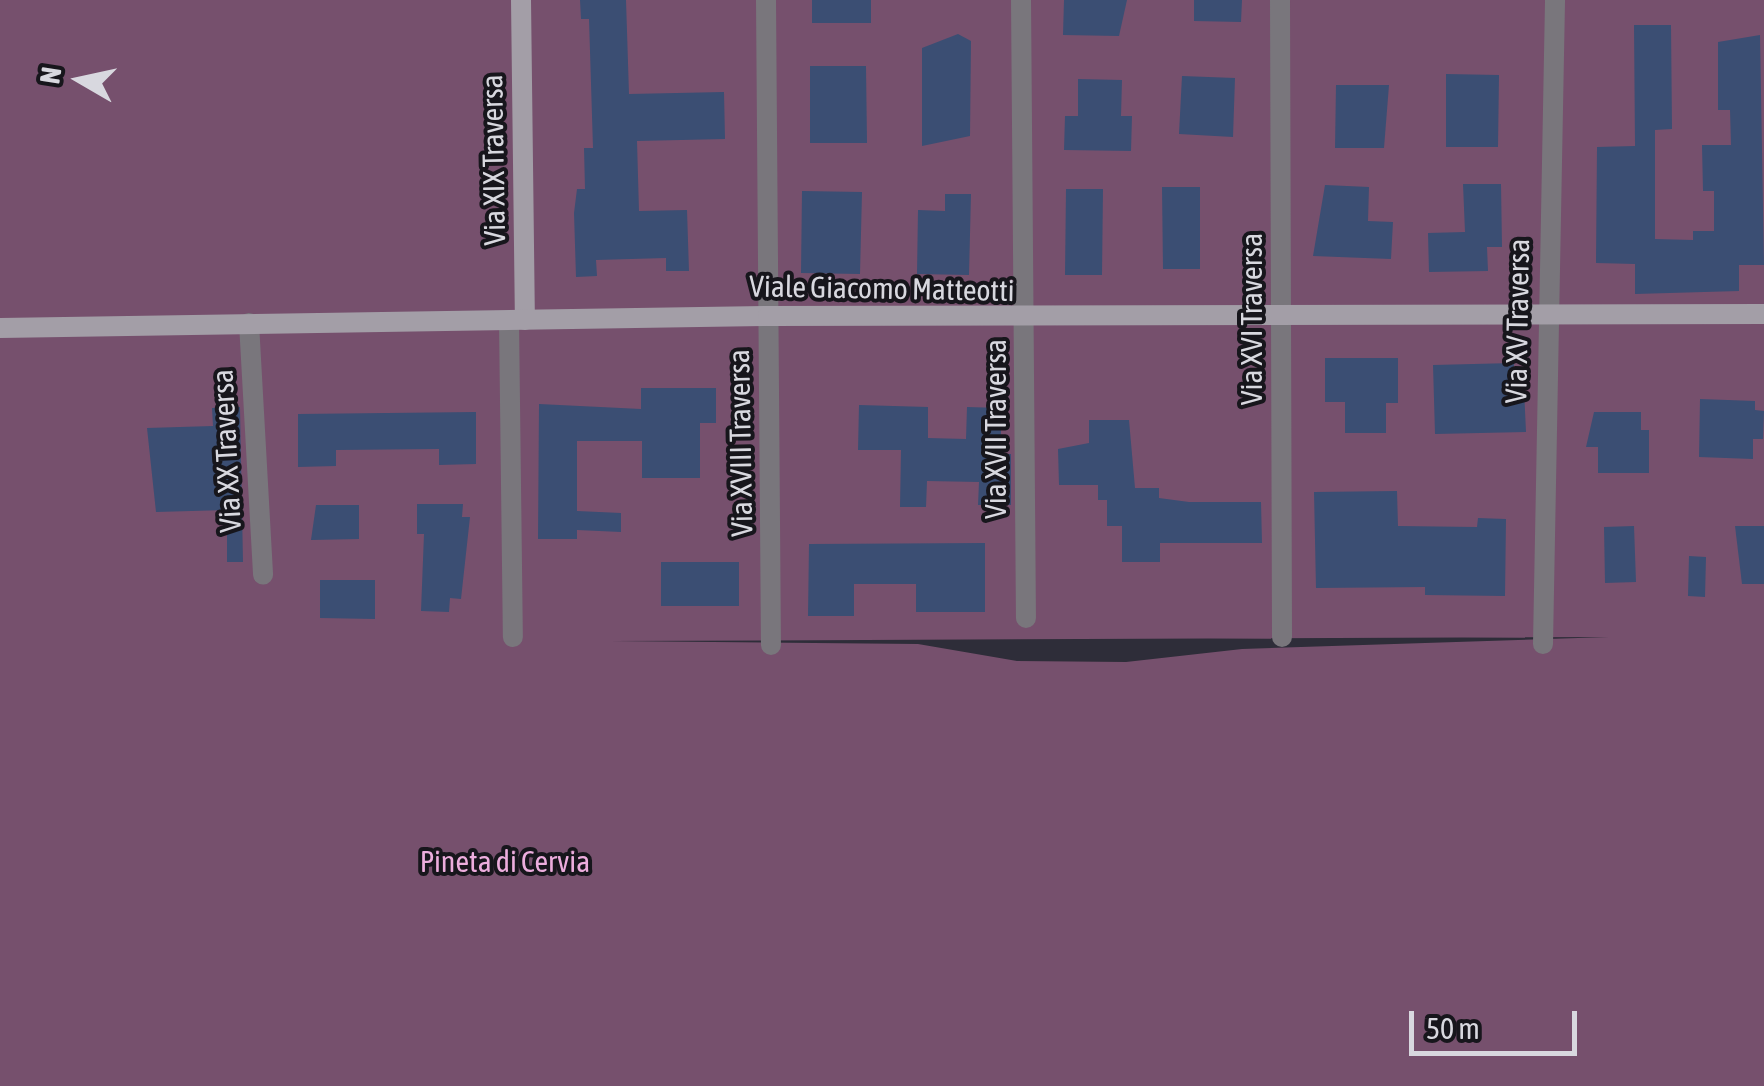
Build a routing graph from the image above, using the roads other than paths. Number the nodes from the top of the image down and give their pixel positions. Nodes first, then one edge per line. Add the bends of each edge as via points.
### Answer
1 (521, 0) edge
2 (766, 0) edge
3 (1021, 0) edge
4 (1280, 0) edge
5 (1555, 0) edge
6 (1764, 314) edge
7 (768, 316) junction
8 (1547, 316) junction
9 (1280, 317) junction
10 (517, 320) junction
11 (1024, 320) junction
12 (249, 323) junction
13 (0, 328) edge
14 (263, 575) dead end
15 (1026, 618) dead end
16 (513, 637) dead end
17 (1282, 637) dead end
18 (1543, 644) dead end
19 (771, 645) dead end

1 - 10 street, Via XIX Traversa
2 - 7 street, Via XVIII Traversa
3 - 11 street, Via XVII Traversa
4 - 9 street, Via XVI Traversa
5 - 8 street, Via XV Traversa
6 - 8 street, Viale Giacomo Matteotti
7 - 10 street, Viale Giacomo Matteotti
7 - 11 street, Viale Giacomo Matteotti
7 - 19 street, Via XVIII Traversa
8 - 9 street, Viale Giacomo Matteotti
8 - 18 street, Via XV Traversa
9 - 11 street, Viale Giacomo Matteotti
9 - 17 street, Via XVI Traversa
10 - 12 street, Viale Giacomo Matteotti
10 - 16 street, Via XIX Traversa
11 - 15 street, Via XVII Traversa
12 - 13 street, Viale Giacomo Matteotti
12 - 14 street, Via XX Traversa

